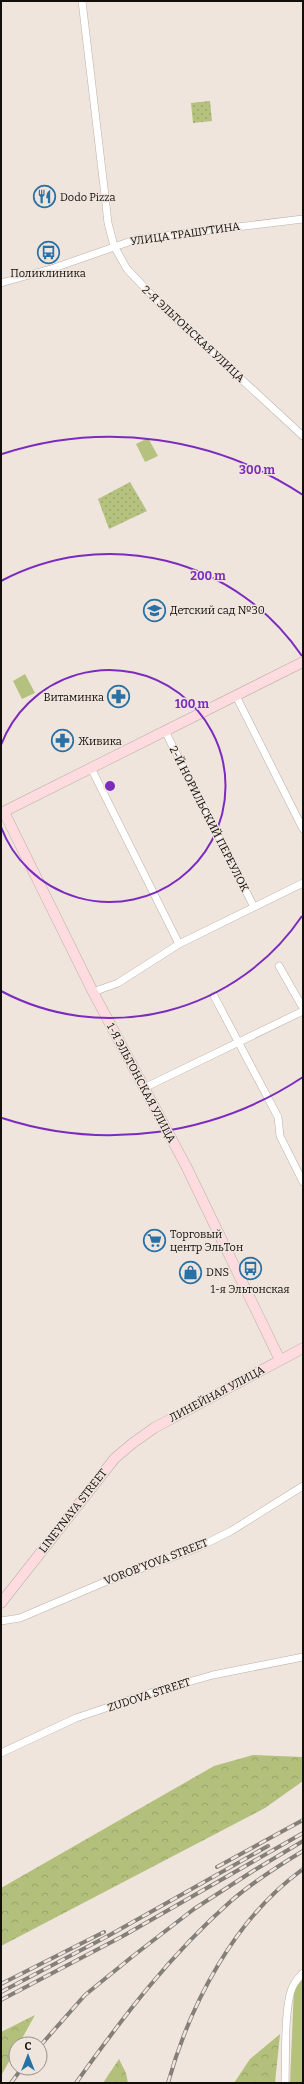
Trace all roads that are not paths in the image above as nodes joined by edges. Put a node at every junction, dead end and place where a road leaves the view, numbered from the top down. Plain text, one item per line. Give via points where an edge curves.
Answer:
1 (82, 1) edge
2 (303, 219) edge
3 (114, 246) junction
4 (1, 283) edge
5 (303, 436) edge
6 (303, 662) edge
7 (236, 696) junction
8 (164, 732) junction
9 (91, 768) junction
10 (2, 811) edge
11 (303, 829) edge
12 (303, 883) edge
13 (254, 907) junction
14 (180, 944) junction
15 (279, 966) dead end
16 (93, 992) junction
17 (214, 996) dead end
18 (303, 1010) edge
19 (240, 1042) junction
20 (144, 1088) junction
21 (303, 1182) edge
22 (303, 1348) edge
23 (280, 1360) junction
24 (303, 1486) edge
25 (1, 1603) edge
26 (1, 1621) edge
27 (303, 1657) edge
28 (1, 1753) edge
29 (303, 1973) edge
30 (285, 2083) edge

1 - 3 street, 2-Я ЭЛЬТОНСКАЯ УЛИЦА via 104,196
2 - 3 street, УЛИЦА ТРАШУТИНА via 136,239
3 - 4 street, УЛИЦА ТРАШУТИНА via 54,268
3 - 5 street, 2-Я ЭЛЬТОНСКАЯ УЛИЦА via 127,269 160,305
6 - 7 street
7 - 8 street
7 - 11 street
8 - 9 street
8 - 13 street, 2-Й НОРИЛЬСКИЙ ПЕРЕУЛОК
9 - 10 street
9 - 14 street
10 - 16 street, 1-Я ЭЛЬТОНСКАЯ УЛИЦА
12 - 13 street
13 - 14 street
14 - 16 street via 118,983
15 - 18 street
16 - 20 street, 1-Я ЭЛЬТОНСКАЯ УЛИЦА
17 - 19 street
18 - 19 street
19 - 20 street
19 - 21 street via 278,1117 280,1136
20 - 23 street, 1-Я ЭЛЬТОНСКАЯ УЛИЦА via 186,1166
22 - 23 street, ЛИНЕЙНАЯ УЛИЦА
23 - 25 street, ЛИНЕЙНАЯ УЛИЦА via 154,1428 132,1443 115,1458
24 - 26 street, VOROB'YOVA STREET via 231,1531 197,1548 107,1581 20,1618
27 - 28 street, ZUDOVA STREET via 213,1675 153,1692 76,1718
29 - 30 street via 291,1990

